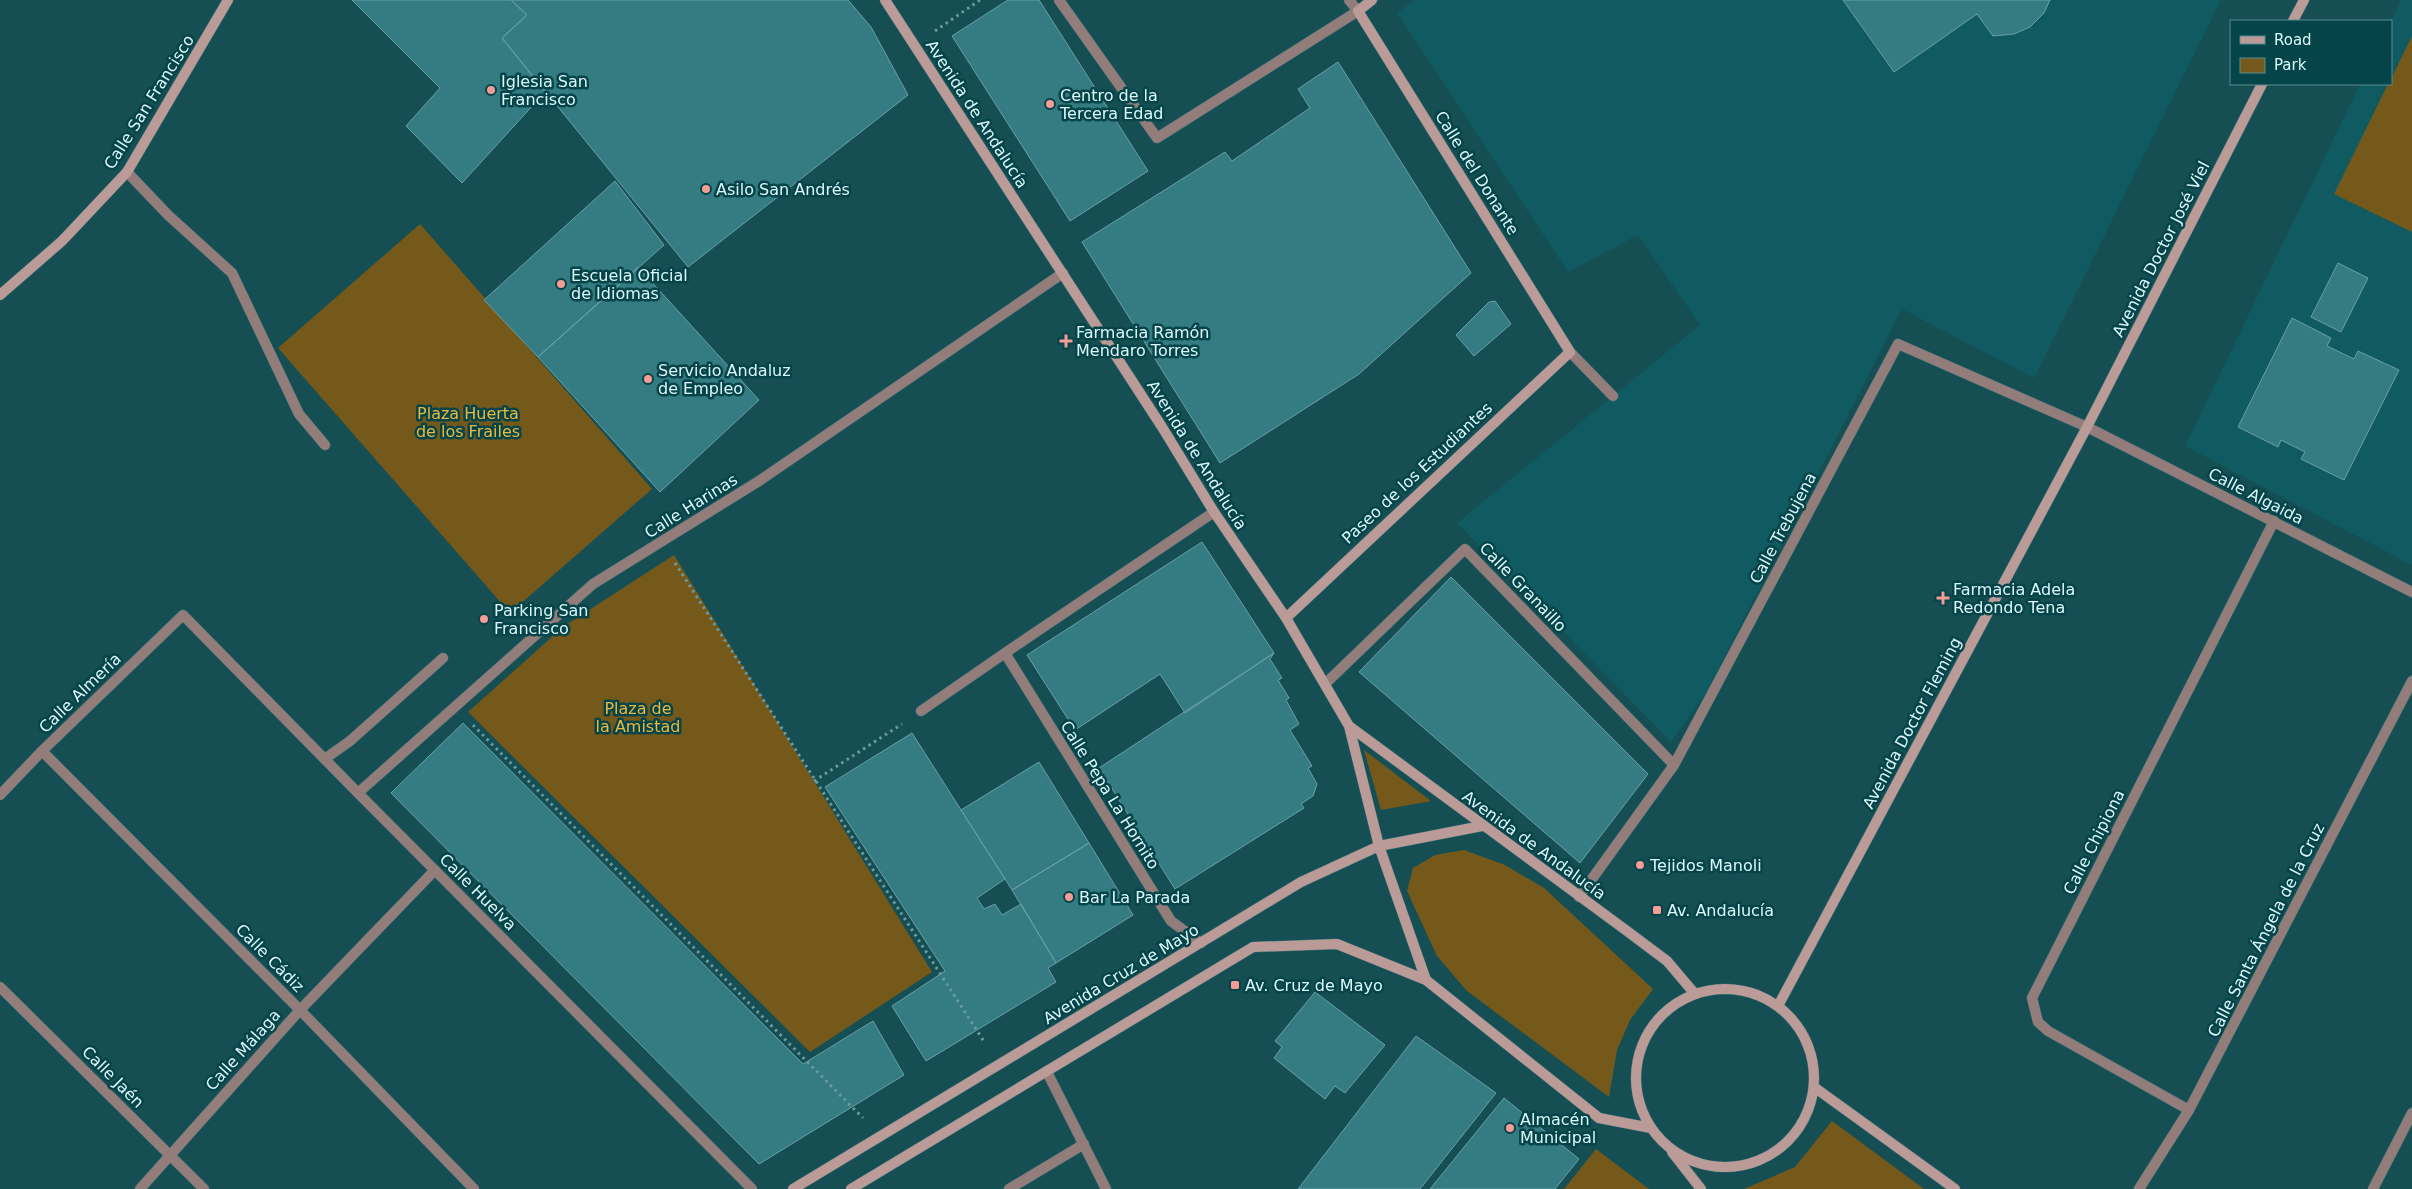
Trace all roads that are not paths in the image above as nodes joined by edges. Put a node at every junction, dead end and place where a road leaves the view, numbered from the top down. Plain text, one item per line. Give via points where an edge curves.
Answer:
1 (228, 0) edge
2 (885, 0) edge
3 (1059, 0) edge
4 (1349, 0) edge
5 (1372, 0) edge
6 (2304, 0) edge
7 (1358, 11) junction
8 (2294, 20) edge
9 (2261, 85) edge
10 (127, 172) junction
11 (1063, 273) junction
12 (0, 295) edge
13 (1570, 352) junction
14 (1613, 396) dead end
15 (2087, 427) junction
16 (325, 445) dead end
17 (1214, 512) junction
18 (2274, 522) junction
19 (2412, 592) edge
20 (183, 615) joint
21 (1286, 618) junction
22 (1005, 654) junction
23 (443, 658) dead end
24 (2412, 681) edge
25 (1324, 684) junction
26 (921, 711) road end
27 (1349, 726) junction
28 (42, 751) junction
29 (326, 758) junction
30 (1674, 765) junction
31 (358, 793) junction
32 (0, 795) edge
33 (1482, 826) junction
34 (1379, 846) junction
35 (435, 870) junction
36 (1579, 897) junction
37 (1201, 943) junction
38 (1426, 980) junction
39 (0, 987) edge
40 (1695, 994) junction
41 (1778, 1006) junction
42 (300, 1010) junction
43 (1047, 1072) junction
44 (1814, 1087) junction
45 (2189, 1110) junction
46 (2412, 1113) edge
47 (1651, 1128) junction
48 (1084, 1144) junction
49 (1670, 1149) junction
50 (169, 1154) junction
51 (864, 1186) edge
52 (140, 1189) edge
53 (204, 1189) edge
54 (474, 1189) edge
55 (752, 1189) edge
56 (793, 1189) edge
57 (851, 1189) edge
58 (1009, 1189) edge
59 (1106, 1189) edge
60 (1701, 1189) edge
61 (1955, 1189) edge
62 (2139, 1189) edge
63 (2373, 1189) edge

1 - 10 street, Calle San Francisco
2 - 11 street, Avenida de Andalucía
3 - 7 street via 1157,138
4 - 7 street
5 - 7 street
6 - 8 street
7 - 13 street, Calle del Donante
9 - 15 street, Avenida Doctor José Viel
10 - 12 street, Calle San Francisco via 62,241
10 - 16 street via 232,273 299,414
11 - 17 street, Avenida de Andalucía
11 - 31 street, Calle Harinas via 759,481 594,584
13 - 14 street
13 - 21 street, Paseo de los Estudiantes
15 - 18 street, Calle Algaida
15 - 30 street, Calle Trebujena via 1898,344
15 - 41 street, Avenida Doctor Fleming
17 - 21 street, Avenida de Andalucía
17 - 22 street
18 - 19 street, Calle Algaida
18 - 45 street, Calle Chipiona via 2032,998 2038,1022 2048,1031
20 - 28 street, Calle Almería
20 - 29 street, Calle Huelva
21 - 25 street, Avenida de Andalucía
22 - 26 street
22 - 37 street, Calle Pepa La Hornito via 1171,921
23 - 29 street via 350,741
24 - 45 street, Calle Santa Ángela de la Cruz
25 - 27 street, Avenida de Andalucía
25 - 30 street, Calle Granaillo via 1465,549
27 - 33 street, Avenida de Andalucía
27 - 34 street, Avenida de Andalucía
28 - 32 street, Calle Almería
28 - 42 street, Calle Cádiz
29 - 31 street, Calle Huelva
30 - 36 street, Calle Trebujena
31 - 35 street, Calle Huelva
33 - 34 street, Avenida Cruz de Mayo
33 - 36 street, Avenida de Andalucía
34 - 37 street, Avenida Cruz de Mayo via 1301,882
34 - 38 street, Avenida de Andalucía
35 - 42 street, Calle Málaga
35 - 55 street, Calle Huelva
36 - 40 street, Avenida de Andalucía via 1666,962
37 - 56 street, Avenida Cruz de Mayo
38 - 43 street via 1337,944 1253,947
38 - 47 street via 1599,1118
39 - 50 street, Calle Jaén
40 - 41 street via 1723,988 1752,993
40 - 47 street via 1674,1004 1657,1020 1644,1040 1637,1062 1636,1085 1640,1108
41 - 44 street via 1800,1028 1812,1056
42 - 50 street, Calle Málaga
42 - 54 street, Calle Cádiz
43 - 48 street
43 - 51 street
44 - 49 street via 1806,1117 1787,1142 1760,1160 1730,1167 1698,1164
44 - 61 street
45 - 62 street, Calle Santa Ángela de la Cruz
46 - 63 street
47 - 49 street
48 - 58 street
48 - 59 street
49 - 60 street
50 - 52 street, Calle Málaga
50 - 53 street, Calle Jaén
51 - 57 street

